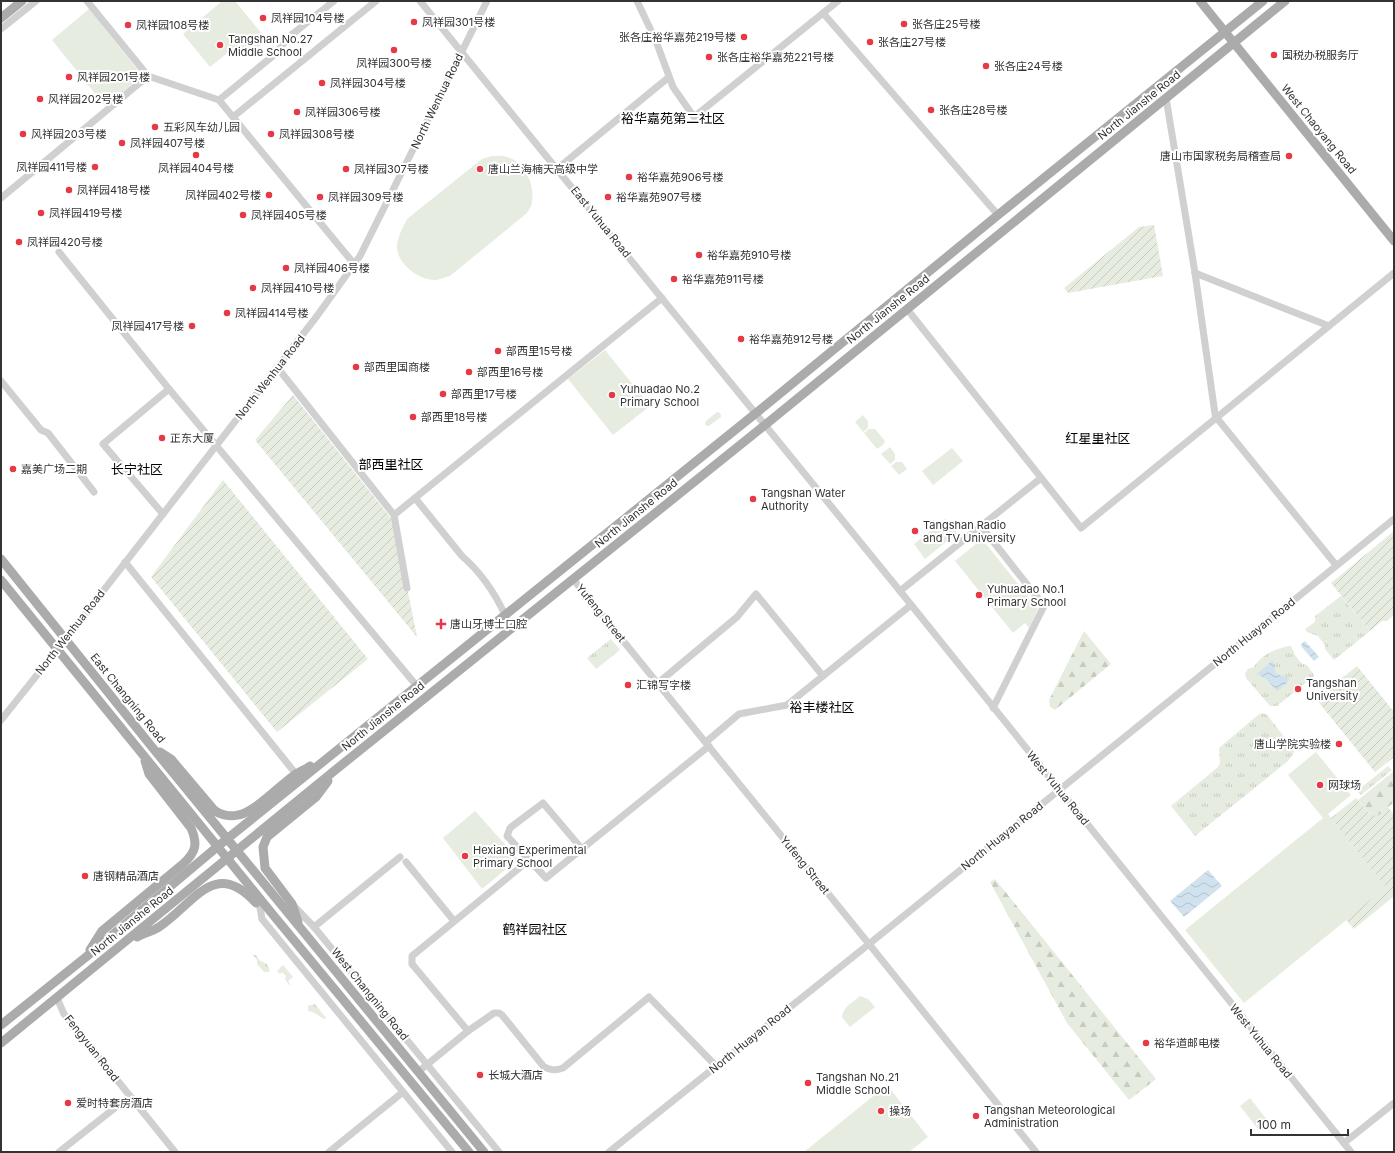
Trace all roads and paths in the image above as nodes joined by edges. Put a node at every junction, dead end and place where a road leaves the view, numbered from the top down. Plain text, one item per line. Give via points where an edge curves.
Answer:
1 (13, 1) edge
2 (22, 1) edge
3 (36, 1) edge
4 (87, 1) edge
5 (334, 1) edge
6 (376, 1) edge
7 (420, 1) edge
8 (487, 1) edge
9 (637, 1) edge
10 (838, 1) edge
11 (1200, 1) edge
12 (1263, 1) edge
13 (1285, 1) edge
14 (1, 10) edge
15 (823, 13) junction
16 (1, 18) edge
17 (1, 29) edge
18 (1225, 32) junction
19 (1234, 43) junction
20 (462, 51) junction
21 (148, 76) junction
22 (669, 77) junction
23 (1166, 98) junction
24 (219, 100) junction
25 (233, 117) junction
26 (557, 169) junction
27 (1, 198) edge
28 (998, 215) junction
29 (1393, 239) edge
30 (59, 252) dead end
31 (355, 265) junction
32 (1195, 273) junction
33 (1394, 273) edge
34 (662, 298) junction
35 (907, 309) junction
36 (1329, 326) junction
37 (277, 367) junction
38 (1, 381) edge
39 (169, 389) junction
40 (756, 413) junction
41 (1216, 417) junction
42 (765, 425) junction
43 (217, 445) junction
44 (1041, 478) junction
45 (94, 492) dead end
46 (415, 498) junction
47 (163, 514) junction
48 (394, 515) junction
49 (1394, 519) edge
50 (981, 526) junction
51 (1, 559) edge
52 (125, 562) junction
53 (1336, 565) junction
54 (573, 578) junction
55 (1, 580) edge
56 (407, 588) dead end
57 (900, 591) junction
58 (910, 605) junction
59 (505, 615) junction
60 (65, 640) junction
61 (57, 649) junction
62 (823, 676) junction
63 (658, 683) junction
64 (416, 686) junction
65 (993, 708) junction
66 (1, 720) edge
67 (707, 744) junction
68 (152, 747) junction
69 (143, 756) junction
70 (329, 756) junction
71 (339, 767) junction
72 (296, 774) junction
73 (1059, 790) junction
74 (227, 838) junction
75 (217, 847) junction
76 (582, 849) junction
77 (238, 851) junction
78 (227, 859) junction
79 (523, 865) dead end
80 (292, 904) junction
81 (260, 908) junction
82 (274, 916) junction
83 (454, 920) junction
84 (314, 927) junction
85 (300, 928) junction
86 (126, 941) junction
87 (869, 944) junction
88 (86, 957) junction
89 (57, 998) junction
90 (1, 1025) edge
91 (468, 1031) junction
92 (1, 1043) edge
93 (427, 1064) junction
94 (716, 1066) junction
95 (418, 1072) junction
96 (403, 1092) junction
97 (130, 1096) junction
98 (1394, 1103) edge
99 (1344, 1143) junction
100 (59, 1152) edge
101 (175, 1152) edge
102 (329, 1152) edge
103 (452, 1152) edge
104 (469, 1152) edge
105 (484, 1152) edge
106 (499, 1152) edge
107 (609, 1152) edge
108 (1036, 1152) edge
109 (1350, 1152) edge

1 - 14 main road
2 - 16 main road
3 - 17 street
4 - 21 street
5 - 24 street via 290,36 274,55
6 - 25 street
7 - 20 street, East Yuhua Road
8 - 20 street, North Wenhua Road
9 - 22 street via 659,46
10 - 15 street
11 - 18 main road, West Chaoyang Road
12 - 18 main road, North Jianshe Road
13 - 19 main road, North Jianshe Road
15 - 22 street via 694,117
15 - 28 street
18 - 19 main road, West Chaoyang Road
18 - 28 main road, North Jianshe Road
19 - 23 main road, North Jianshe Road
19 - 29 main road, West Chaoyang Road
20 - 26 street, East Yuhua Road
20 - 31 street, North Wenhua Road
21 - 24 street
21 - 27 street
22 - 26 street
23 - 32 street
23 - 35 main road, North Jianshe Road
24 - 25 street
25 - 31 street
26 - 34 street, East Yuhua Road
28 - 40 main road, North Jianshe Road
30 - 39 street
31 - 37 street, North Wenhua Road
32 - 36 street
32 - 41 street
33 - 36 street
34 - 40 street, East Yuhua Road
34 - 46 street
35 - 42 main road, North Jianshe Road
35 - 44 street
36 - 41 street
37 - 43 street, North Wenhua Road
37 - 48 street
38 - 45 street via 41,430 48,433
39 - 43 street
39 - 47 street via 103,444
40 - 42 street, East Yuhua Road
40 - 59 main road, North Jianshe Road
41 - 44 street via 1081,528
41 - 53 street
42 - 54 main road, North Jianshe Road
42 - 57 street, West Yuhua Road
43 - 47 street, North Wenhua Road
43 - 64 street
44 - 50 street
46 - 48 street
46 - 59 street via 469,562 498,600
47 - 52 street, North Wenhua Road
48 - 56 street
49 - 53 street, North Huayan Road
50 - 57 street
50 - 65 street via 1044,606
51 - 60 main road, East Changning Road
52 - 60 street, North Wenhua Road
52 - 72 street
53 - 73 street, North Huayan Road
54 - 63 street, Yufeng Street
54 - 71 main road, North Jianshe Road
55 - 61 main road
57 - 58 street, West Yuhua Road
58 - 62 street
58 - 65 street, West Yuhua Road
59 - 64 main road, North Jianshe Road
60 - 61 street, North Wenhua Road
60 - 68 main road, East Changning Road
61 - 66 street, North Wenhua Road
61 - 69 main road
62 - 63 street via 756,594 737,617
62 - 67 street via 787,705 739,714
63 - 67 street, Yufeng Street
64 - 70 main road, North Jianshe Road
65 - 73 street, West Yuhua Road
67 - 76 street
67 - 87 street, Yufeng Street
68 - 72 main road via 171,759 220,814 243,814
68 - 74 main road, East Changning Road
69 - 75 main road
69 - 88 main road via 149,774 191,828 195,837 194,852 102,931
70 - 72 main road
70 - 74 main road, North Jianshe Road
71 - 77 main road, North Jianshe Road
71 - 80 main road via 316,797 267,837 263,847 265,868
73 - 87 street, North Huayan Road
73 - 99 street, West Yuhua Road
74 - 75 main road, North Jianshe Road
74 - 77 main road, East Changning Road
75 - 78 main road
75 - 88 main road, North Jianshe Road
76 - 76 street via 543,803 510,828 507,836 546,878
77 - 78 main road, North Jianshe Road
77 - 85 main road, West Changning Road
78 - 82 main road
78 - 86 main road, North Jianshe Road
79 - 83 street
80 - 84 street, West Changning Road
80 - 85 main road
81 - 82 main road
81 - 86 main road via 236,886 218,883 201,891 159,927
81 - 96 street via 262,919
82 - 104 main road
83 - 84 street via 403,859
83 - 91 street via 412,956 412,964
84 - 93 street, West Changning Road
85 - 95 main road, West Changning Road
86 - 89 main road, North Jianshe Road
87 - 94 street, North Huayan Road
87 - 108 street, Yufeng Street
88 - 90 main road, North Jianshe Road
89 - 92 main road, North Jianshe Road
89 - 97 street, Fengyuan Road via 64,1014
91 - 93 street
91 - 94 street via 489,1014 499,1013 544,1067 557,1070 563,1068 649,997
93 - 95 street
93 - 106 street, West Changning Road
94 - 107 street, North Huayan Road
95 - 105 main road, West Changning Road
96 - 102 street
96 - 103 street
97 - 100 street
97 - 101 street, Fengyuan Road
98 - 99 street
99 - 109 street, West Yuhua Road

